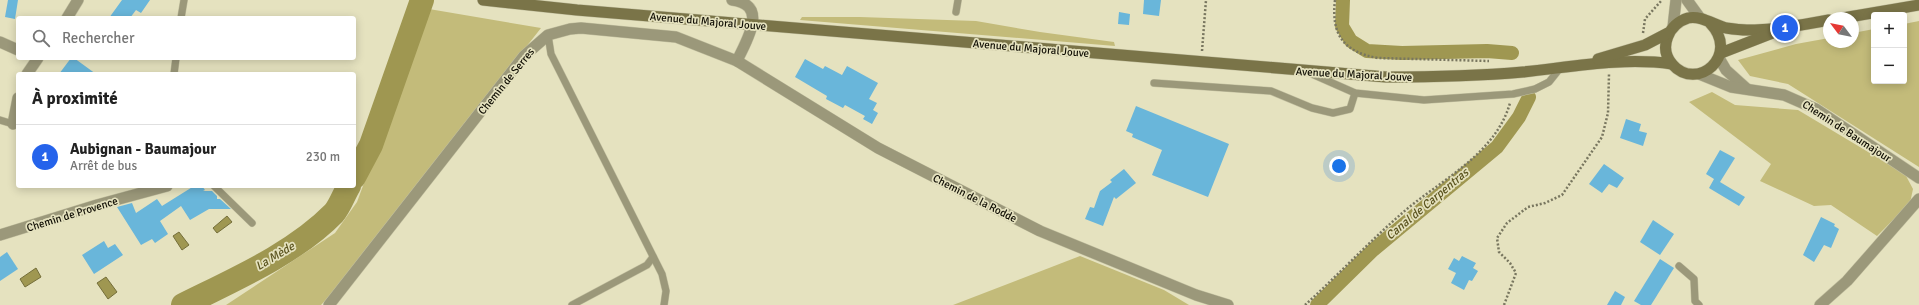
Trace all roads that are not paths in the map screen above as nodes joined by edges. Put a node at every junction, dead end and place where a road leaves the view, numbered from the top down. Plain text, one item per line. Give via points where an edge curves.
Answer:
1 (78, 0) edge
2 (184, 0) edge
3 (483, 0) edge
4 (732, 0) edge
5 (958, 0) edge
6 (1676, 0) edge
7 (1687, 0) edge
8 (1919, 4) edge
9 (956, 12) dead end
10 (1859, 15) edge
11 (68, 16) edge
12 (181, 16) edge
13 (1705, 21) junction
14 (1823, 21) edge
15 (753, 25) junction
16 (1785, 28) junction
17 (1670, 30) junction
18 (548, 35) junction
19 (0, 42) edge
20 (16, 49) edge
21 (1720, 55) junction
22 (34, 60) edge
23 (176, 60) edge
24 (737, 61) junction
25 (1672, 64) junction
26 (1578, 65) junction
27 (1561, 68) junction
28 (28, 72) edge
29 (174, 72) edge
30 (1308, 72) junction
31 (1699, 74) junction
32 (1154, 83) dead end
33 (1747, 90) junction
34 (1355, 93) junction
35 (16, 108) edge
36 (0, 120) edge
37 (13, 124) joint
38 (1919, 178) edge
39 (160, 188) edge
40 (216, 188) edge
41 (1919, 199) edge
42 (252, 223) dead end
43 (0, 235) edge
44 (654, 257) junction
45 (1679, 266) dead end
46 (329, 305) edge
47 (572, 305) edge
48 (664, 305) edge
49 (1228, 305) edge
50 (1698, 305) edge
51 (1820, 305) edge

1 - 11 street
2 - 12 lane
3 - 15 main road, Avenue du Majoral Jouve
4 - 15 street via 744,3 752,10
5 - 9 lane
6 - 17 street
7 - 13 street
8 - 10 main road
13 - 16 main road, Avenue du Majoral Jouve via 1727,28 1747,30
13 - 17 main road, Avenue du Majoral Jouve via 1685,19
13 - 21 main road via 1720,36
14 - 16 main road, Avenue du Majoral Jouve
15 - 24 street
15 - 30 main road, Avenue du Majoral Jouve
16 - 21 main road, Avenue du Majoral Jouve
17 - 25 main road via 1666,43 1667,54
17 - 26 main road, Avenue du Majoral Jouve via 1644,45
18 - 24 street, Chemin de Serres via 581,28 676,37
18 - 44 lane via 551,54
18 - 46 street, Chemin de Serres via 524,56
19 - 20 street
21 - 31 main road, Avenue du Majoral Jouve via 1708,70
21 - 33 street via 1726,70
22 - 28 street
23 - 29 lane
24 - 49 street, Chemin de la Rodde via 878,148 1040,231 1189,292
25 - 26 main road, Avenue du Majoral Jouve via 1645,61
25 - 31 main road, Avenue du Majoral Jouve via 1689,74
26 - 27 main road, Avenue du Majoral Jouve
27 - 30 main road, Avenue du Majoral Jouve via 1429,77
27 - 34 lane via 1549,82 1535,89 1513,94 1424,100
30 - 34 lane
31 - 33 street, Chemin de Baumajour via 1731,87
32 - 34 lane via 1271,91 1312,108 1333,113 1350,109
33 - 38 street, Chemin de Baumajour via 1784,94 1799,100
35 - 37 street
36 - 37 lane
39 - 43 street, Chemin de Provence
40 - 42 lane
41 - 51 street via 1847,281
44 - 47 lane via 647,265
44 - 48 lane via 662,274 666,292
45 - 50 lane via 1694,279 1695,301

